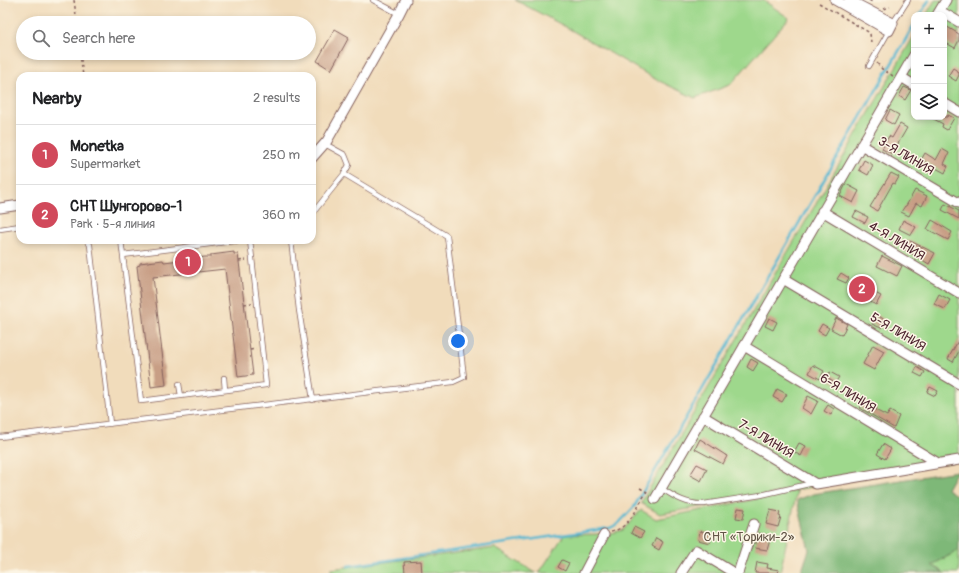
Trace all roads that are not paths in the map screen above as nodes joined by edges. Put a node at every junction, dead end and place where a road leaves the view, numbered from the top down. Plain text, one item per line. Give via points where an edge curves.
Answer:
1 (373, 0) edge
2 (406, 0) edge
3 (835, 0) edge
4 (849, 0) edge
5 (908, 0) edge
6 (946, 0) edge
7 (939, 12) edge
8 (400, 14) junction
9 (947, 17) edge
10 (959, 22) edge
11 (891, 27) junction
12 (911, 60) edge
13 (869, 66) dead end
14 (901, 77) junction
15 (912, 84) edge
16 (947, 105) edge
17 (959, 112) edge
18 (325, 144) junction
19 (861, 145) junction
20 (316, 154) edge
21 (344, 174) junction
22 (959, 203) edge
23 (16, 206) edge
24 (0, 208) edge
25 (316, 209) edge
26 (822, 211) junction
27 (16, 227) edge
28 (0, 229) edge
29 (89, 244) edge
30 (122, 244) edge
31 (210, 244) edge
32 (250, 244) edge
33 (291, 244) edge
34 (123, 255) junction
35 (783, 279) junction
36 (959, 293) edge
37 (744, 346) junction
38 (224, 378) dead end
39 (179, 384) dead end
40 (959, 384) edge
41 (225, 390) junction
42 (181, 396) junction
43 (313, 400) junction
44 (703, 416) junction
45 (110, 424) junction
46 (0, 437) edge
47 (959, 460) edge
48 (934, 464) junction
49 (815, 483) junction
50 (661, 488) junction
51 (655, 499) dead end
52 (754, 524) dead end
53 (606, 533) road end
54 (584, 573) edge
55 (681, 573) edge
56 (734, 573) edge
57 (738, 573) edge

1 - 8 lane
2 - 8 street
3 - 11 street
4 - 11 street
5 - 11 lane
6 - 7 street
8 - 18 street
9 - 10 street
11 - 13 lane
12 - 14 street
14 - 15 street
14 - 19 street
16 - 17 street
18 - 20 street
18 - 21 lane via 345,155 349,165
19 - 22 street, 3-Я ЛИНИЯ
19 - 26 street
21 - 25 lane
21 - 43 lane via 447,236 464,377 452,382
23 - 24 street
26 - 35 street
26 - 36 street, 4-Я ЛИНИЯ
27 - 28 lane
29 - 45 lane
30 - 34 lane
31 - 34 lane
32 - 41 lane via 266,385
33 - 43 lane
34 - 42 lane via 141,401
35 - 37 street
35 - 40 street, 5-Я ЛИНИЯ
37 - 44 street
37 - 48 street, 6-Я ЛИНИЯ
38 - 41 lane
39 - 42 lane
41 - 42 lane
43 - 45 lane
44 - 49 street, 7-Я ЛИНИЯ
44 - 50 street
45 - 46 lane
47 - 48 street
48 - 49 street
49 - 50 lane via 696,505
50 - 51 street
52 - 57 street
53 - 54 street
55 - 56 street via 696,550

